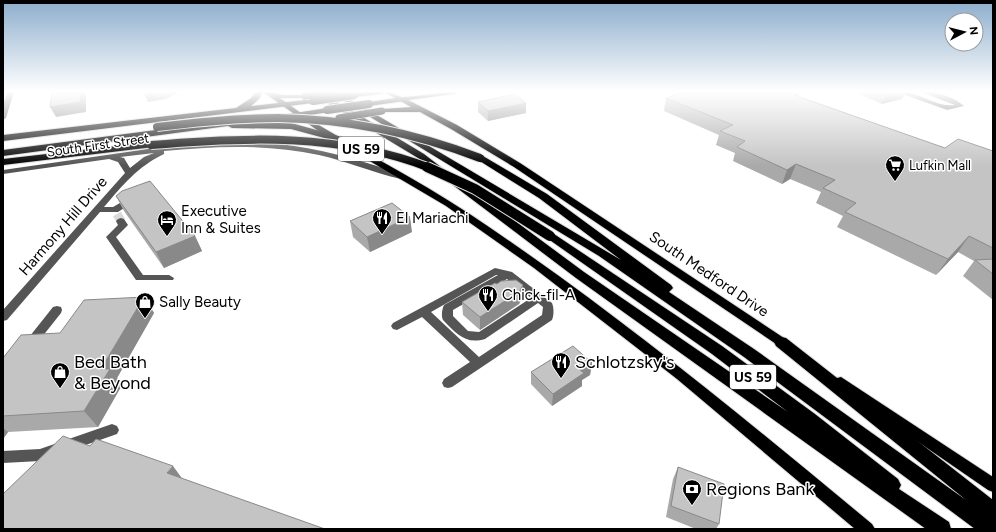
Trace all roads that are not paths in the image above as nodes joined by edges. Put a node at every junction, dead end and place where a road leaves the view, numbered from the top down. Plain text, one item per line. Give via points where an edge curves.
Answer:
1 (185, 117) edge
2 (278, 117) edge
3 (303, 117) edge
4 (346, 117) edge
5 (349, 117) edge
6 (374, 117) edge
7 (441, 117) edge
8 (221, 125) junction
9 (318, 126) junction
10 (3, 138) edge
11 (339, 140) junction
12 (3, 146) edge
13 (169, 149) junction
14 (3, 153) edge
15 (108, 157) junction
16 (3, 162) edge
17 (3, 172) edge
18 (129, 173) junction
19 (409, 179) junction
20 (138, 196) edge
21 (99, 209) junction
22 (118, 215) junction
23 (508, 274) junction
24 (169, 278) dead end
25 (538, 298) junction
26 (57, 310) dead end
27 (423, 311) junction
28 (3, 317) edge
29 (397, 326) dead end
30 (781, 342) junction
31 (749, 353) junction
32 (21, 356) edge
33 (478, 363) junction
34 (448, 383) dead end
35 (112, 430) dead end
36 (3, 457) edge
37 (993, 485) edge
38 (993, 511) edge
39 (867, 529) edge
40 (942, 529) edge
41 (947, 529) edge
42 (990, 529) edge

1 - 10 highway, South First Street
2 - 8 highway, South First Street
3 - 9 main road
4 - 9 main road, bridge via 331,119
5 - 40 highway via 421,156 580,275
6 - 31 highway via 603,253
7 - 30 main road, South Medford Drive
8 - 11 highway via 291,126
8 - 14 highway, South First Street
9 - 11 main road
11 - 19 main road
12 - 31 highway, US 59, bridge via 157,127 273,118 317,120 401,132 455,148 506,172 549,200 648,273
13 - 15 street, South First Street
13 - 18 street, Harmony Hill Drive via 147,159
13 - 19 street, South First Street via 223,145 292,148 326,154
15 - 17 street, South First Street
15 - 18 street, Harmony Hill Drive via 121,160
16 - 41 highway, US 59, bridge via 151,145 223,139 279,139 324,143 373,152 448,175 481,191 717,350 809,419
18 - 21 street, Harmony Hill Drive
19 - 39 main road via 487,229 600,312 757,436
20 - 22 street
21 - 22 street
21 - 28 street, Harmony Hill Drive
22 - 24 street via 122,225 112,237 140,278
23 - 25 street
23 - 25 street via 448,308 447,317 465,335 481,336
23 - 27 street via 495,271
25 - 33 street via 548,306 548,317
26 - 32 street
27 - 29 street
27 - 33 street
30 - 37 main road, South Medford Drive
30 - 38 highway
31 - 42 highway, US 59
33 - 34 street
35 - 36 street via 40,454

